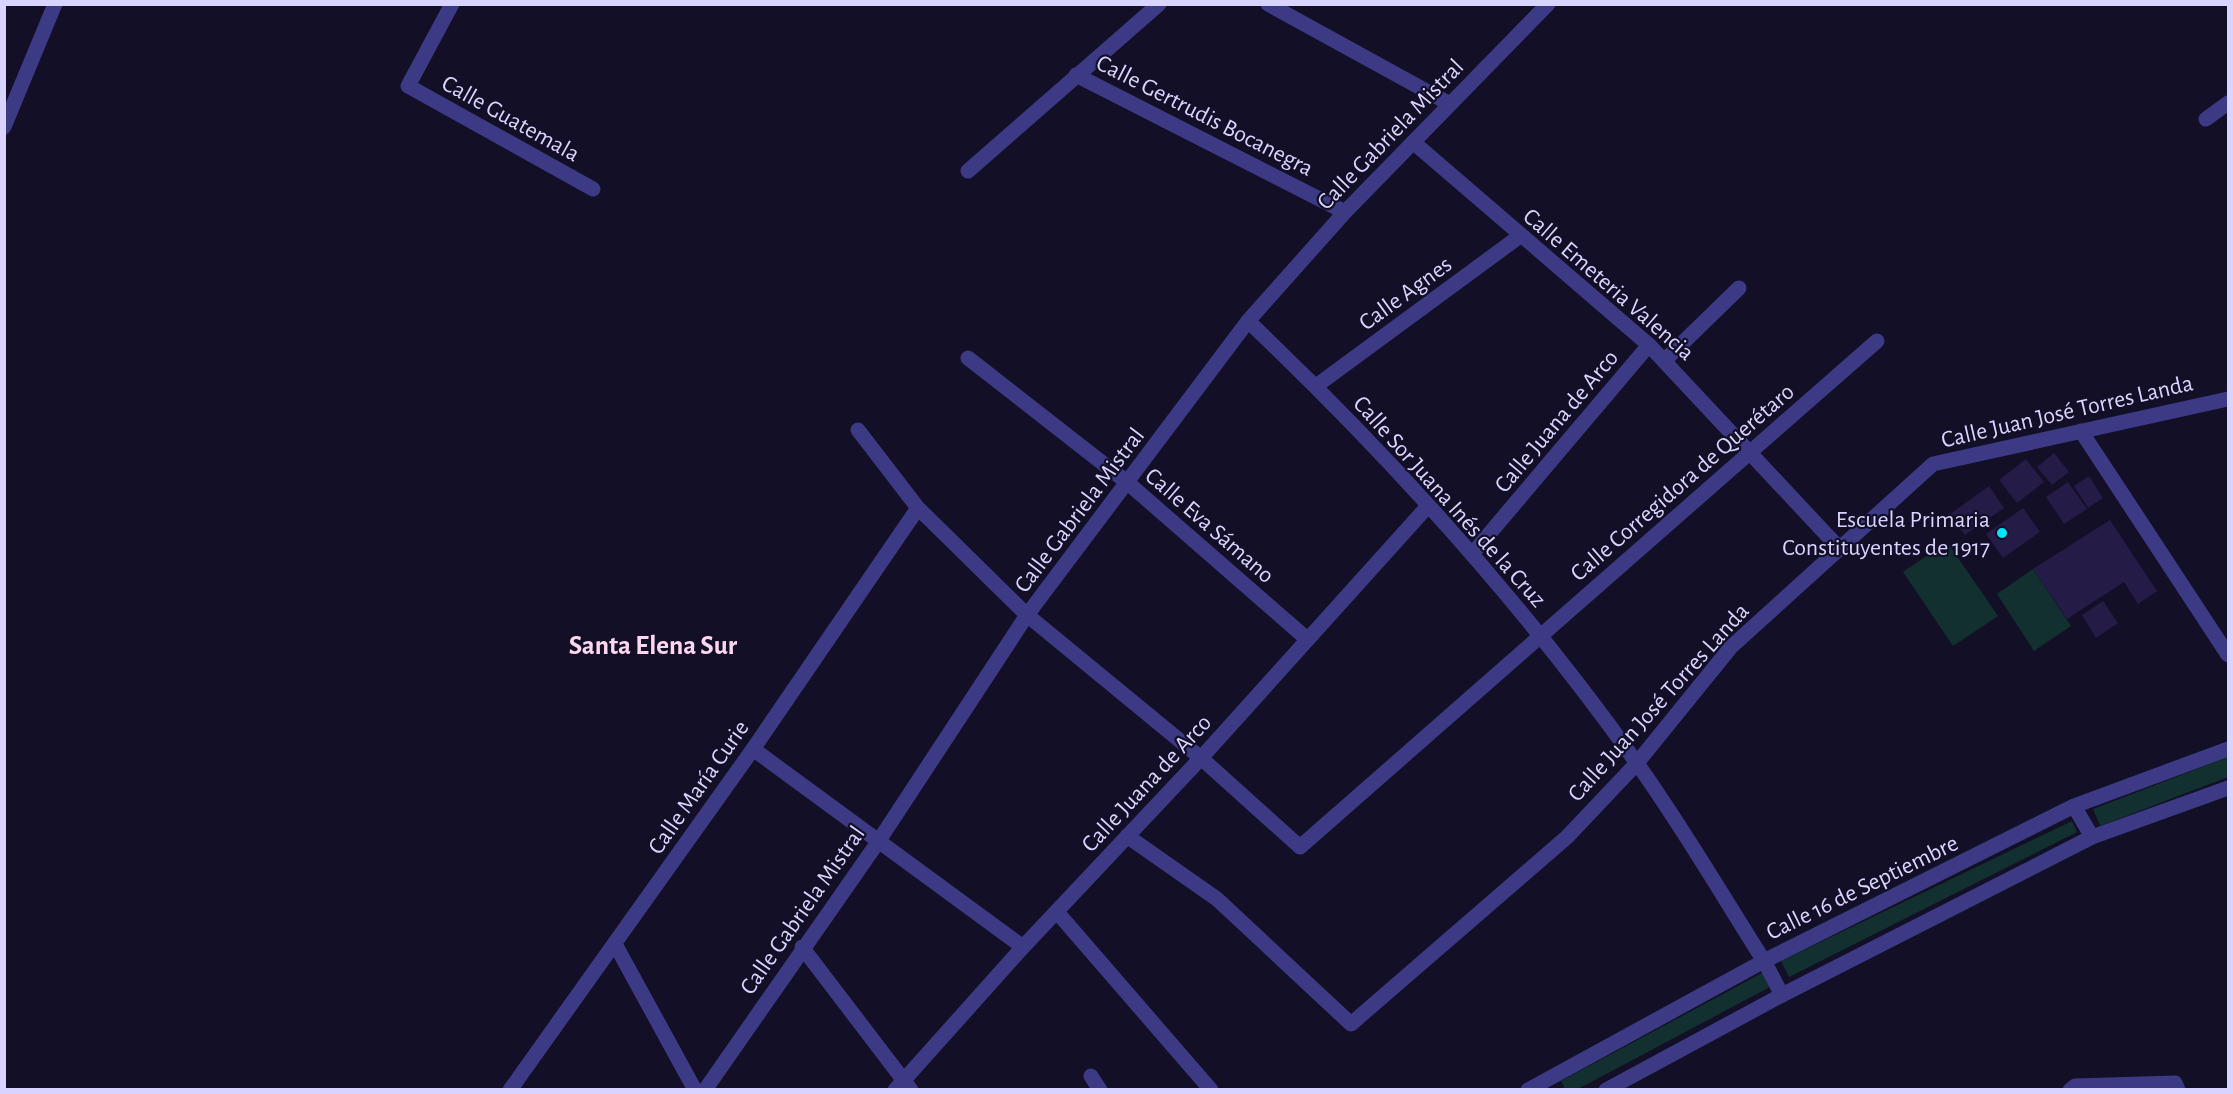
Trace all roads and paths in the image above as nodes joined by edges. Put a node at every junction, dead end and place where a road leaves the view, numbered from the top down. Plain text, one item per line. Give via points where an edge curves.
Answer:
1 (55, 4) edge
2 (452, 4) edge
3 (1159, 4) edge
4 (1268, 4) edge
5 (1548, 4) edge
6 (1076, 75) junction
7 (2229, 103) edge
8 (1450, 104) junction
9 (2206, 119) dead end
10 (4, 128) edge
11 (1413, 142) junction
12 (968, 171) dead end
13 (593, 189) dead end
14 (1345, 212) junction
15 (1520, 236) junction
16 (1739, 288) dead end
17 (1248, 321) junction
18 (1877, 341) dead end
19 (1649, 345) junction
20 (968, 358) dead end
21 (1665, 360) junction
22 (1316, 386) junction
23 (2229, 399) edge
24 (858, 430) dead end
25 (2081, 431) junction
26 (1750, 452) junction
27 (1128, 483) junction
28 (1428, 506) junction
29 (918, 508) junction
30 (1839, 548) junction
31 (1473, 553) junction
32 (1027, 615) junction
33 (1540, 636) junction
34 (1307, 639) junction
35 (2229, 655) edge
36 (753, 749) junction
37 (2229, 750) edge
38 (1201, 758) junction
39 (1637, 763) junction
40 (2229, 788) edge
41 (2074, 806) junction
42 (1127, 836) junction
43 (2092, 837) junction
44 (878, 842) junction
45 (1058, 912) junction
46 (615, 944) junction
47 (1023, 947) junction
48 (802, 948) junction
49 (1764, 961) junction
50 (1782, 995) junction
51 (1091, 1076) dead end
52 (904, 1086) edge
53 (1536, 1087) edge
54 (510, 1089) edge
55 (695, 1089) edge
56 (705, 1089) edge
57 (1100, 1089) edge
58 (1211, 1089) edge
59 (1606, 1089) edge
60 (2070, 1089) edge
61 (2178, 1089) edge

1 - 10 street
2 - 13 street, Calle Guatemala via 408,86
3 - 6 street
4 - 8 street
5 - 8 street, Calle Gabriela Mistral
6 - 12 street
6 - 14 street, Calle Gertrudis Bocanegra
7 - 9 street
8 - 11 street, Calle Gabriela Mistral
11 - 14 street, Calle Gabriela Mistral
11 - 15 street, Calle Emeteria Valencia
14 - 17 street, Calle Gabriela Mistral
15 - 19 street, Calle Emeteria Valencia
15 - 22 street, Calle Agnes
16 - 21 street
17 - 22 street, Calle Sor Juana Inés de la Cruz
17 - 27 street, Calle Gabriela Mistral
18 - 26 street, Calle Corregidora de Querétaro
19 - 21 street, Calle Emeteria Valencia
19 - 31 street, Calle Juana de Arco
20 - 27 street, Calle Eva Sámano
21 - 26 street, Calle Emeteria Valencia
22 - 28 street, Calle Sor Juana Inés de la Cruz
23 - 25 street, Calle Juan José Torres Landa
24 - 29 street
25 - 30 street, Calle Juan José Torres Landa via 1934,464
25 - 35 street
26 - 30 street, Calle Emeteria Valencia
26 - 33 street, Calle Corregidora de Querétaro
27 - 32 street, Calle Gabriela Mistral
27 - 34 street, Calle Eva Sámano
28 - 31 street, Calle Sor Juana Inés de la Cruz
28 - 34 street, Calle Juana de Arco
29 - 32 street
29 - 36 street, Calle María Curie
30 - 39 street, Calle Juan José Torres Landa via 1731,647
31 - 33 street, Calle Sor Juana Inés de la Cruz
32 - 38 street
32 - 44 street, Calle Gabriela Mistral
33 - 38 street, Calle Corregidora de Querétaro via 1300,847
33 - 39 street, Calle Sor Juana Inés de la Cruz
34 - 38 street, Calle Juana de Arco
36 - 44 street
36 - 46 street, Calle María Curie
37 - 41 street, Calle 16 de Septiembre
38 - 42 street, Calle Juana de Arco
39 - 42 street, Calle Juan José Torres Landa via 1567,837 1351,1024 1216,899
39 - 49 street, Calle Sor Juana Inés de la Cruz
40 - 43 street
41 - 43 street
41 - 49 street, Calle 16 de Septiembre
42 - 45 street, Calle Juana de Arco
43 - 50 street
44 - 47 street
44 - 48 street, Calle Gabriela Mistral
45 - 47 street, Calle Juana de Arco
45 - 58 street
46 - 54 street, Calle María Curie
46 - 55 street
47 - 52 street, Calle Juana de Arco
48 - 52 street
48 - 56 street, Calle Gabriela Mistral
49 - 50 street, Calle Sor Juana Inés de la Cruz
49 - 53 street, Calle 16 de Septiembre
50 - 59 street
51 - 57 street
60 - 61 street via 2175,1083

